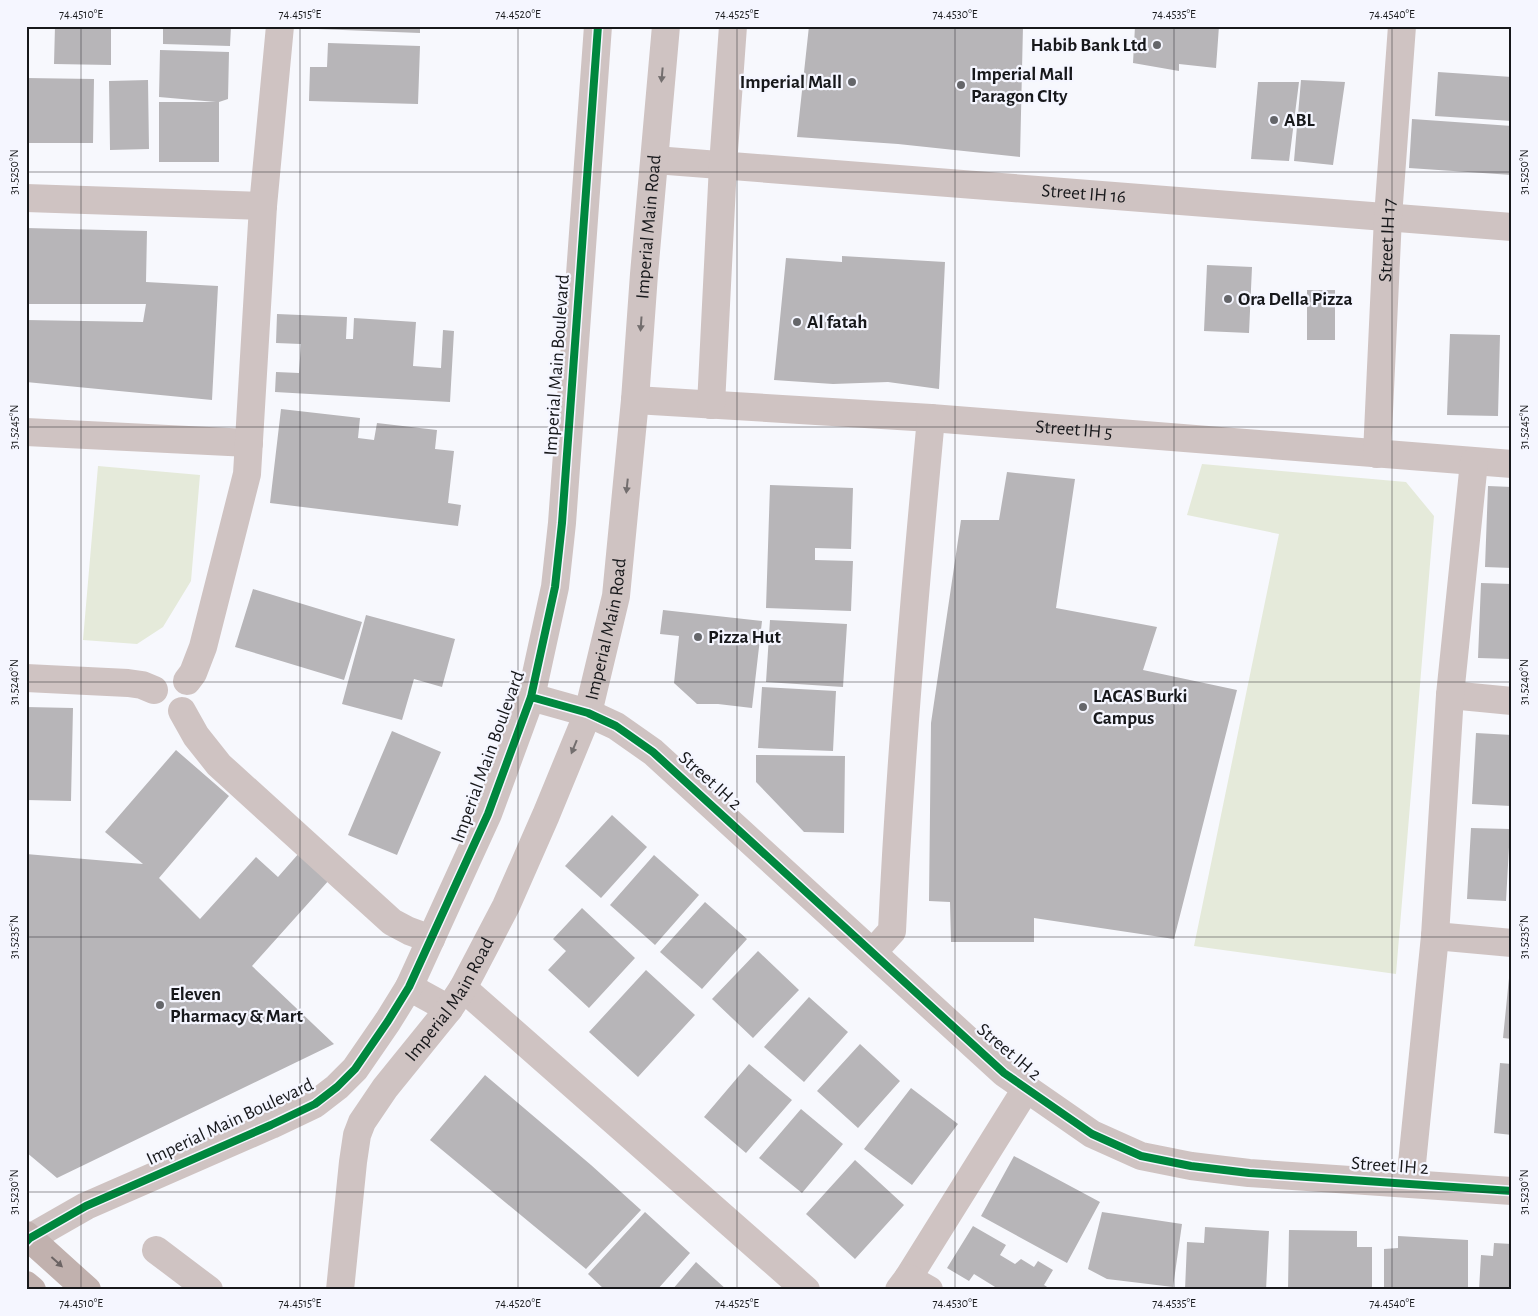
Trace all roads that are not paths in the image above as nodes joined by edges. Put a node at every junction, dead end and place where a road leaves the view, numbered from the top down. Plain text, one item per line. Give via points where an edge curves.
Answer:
1 (280, 26) edge
2 (598, 26) edge
3 (666, 26) edge
4 (733, 26) edge
5 (1402, 26) edge
6 (655, 160) junction
7 (723, 165) junction
8 (26, 198) edge
9 (263, 206) junction
10 (1388, 217) junction
11 (1512, 227) edge
12 (635, 400) junction
13 (710, 405) junction
14 (931, 418) junction
15 (26, 432) edge
16 (250, 443) junction
17 (1377, 454) junction
18 (1474, 462) junction
19 (1512, 464) edge
20 (26, 678) edge
21 (186, 681) junction
22 (154, 690) junction
23 (531, 696) junction
24 (1450, 696) junction
25 (1512, 701) edge
26 (182, 711) junction
27 (588, 713) junction
28 (1435, 936) junction
29 (431, 939) junction
30 (1512, 943) edge
31 (873, 952) junction
32 (409, 987) junction
33 (456, 999) junction
34 (1026, 1089) junction
35 (1410, 1183) junction
36 (1512, 1191) edge
37 (28, 1238) edge
38 (156, 1250) dead end
39 (26, 1285) edge
40 (912, 1286) edge
41 (32, 1290) edge
42 (87, 1290) edge
43 (209, 1290) edge
44 (340, 1290) edge
45 (806, 1290) edge

1 - 9 street
2 - 23 street, Imperial Main Boulevard via 562,522 554,587
3 -> 6 street, Imperial Main Road
4 - 7 street
5 - 10 street, Street IH 17
6 - 7 street, Street IH 16
6 -> 12 street, Imperial Main Road
7 - 10 street, Street IH 16
7 - 13 street
8 - 9 street
9 - 16 street
10 - 11 street, Street IH 16
10 - 17 street, Street IH 17
12 - 13 street, Street IH 5
12 -> 27 street, Imperial Main Road via 616,596
13 - 14 street, Street IH 5
14 - 17 street, Street IH 5
14 - 31 street via 907,687 892,931
15 - 16 street
16 - 21 street via 247,474 203,646
17 - 18 street, Street IH 5
18 - 19 street, Street IH 5
18 - 24 street
20 - 22 street via 128,683
21 - 22 street via 180,676 169,675 159,681
21 - 26 street via 192,693 190,703
22 - 26 street via 155,701 161,710
23 - 27 street, Street IH 2
23 - 29 street, Imperial Main Boulevard via 488,814
24 - 25 street
24 - 28 street
26 - 29 street via 196,736 219,765 392,922
27 - 31 street, Street IH 2 via 616,726 653,752
27 -> 33 street, Imperial Main Road via 506,906
28 - 30 street
28 - 35 street
29 - 32 street, Imperial Main Boulevard
31 - 34 street, Street IH 2 via 1004,1073
32 - 33 street
32 - 37 street, Imperial Main Boulevard via 355,1069 315,1104 86,1206
33 - 44 street, Imperial Main Road via 362,1122 353,1162
33 - 45 street
34 - 35 street, Street IH 2 via 1092,1134 1141,1156 1248,1172
34 - 40 street
35 - 36 street, Street IH 2
37 -> 42 main road
38 - 43 street
39 - 41 main road

